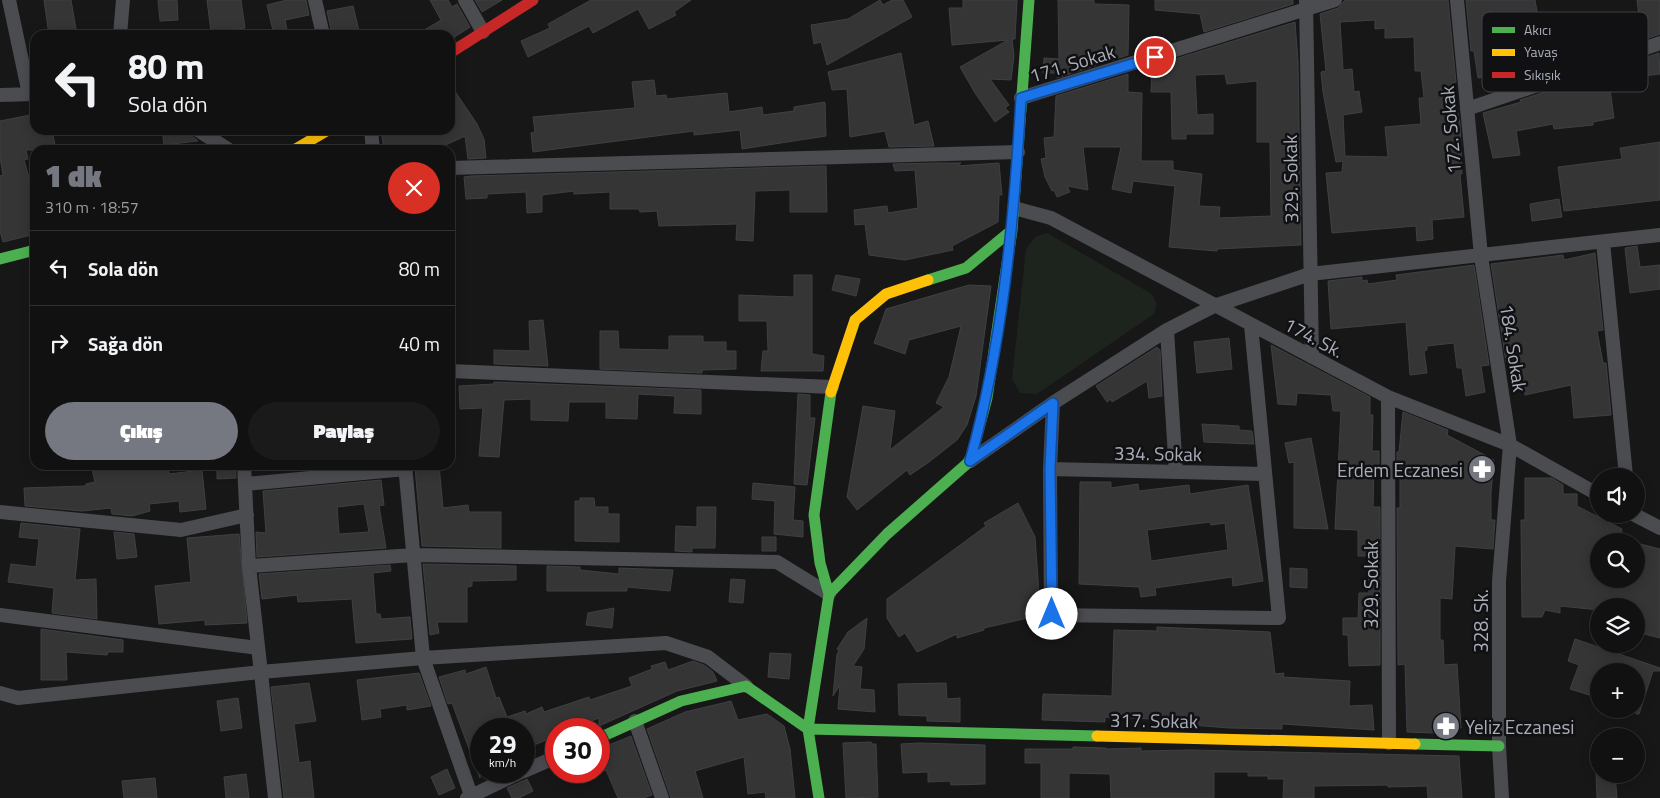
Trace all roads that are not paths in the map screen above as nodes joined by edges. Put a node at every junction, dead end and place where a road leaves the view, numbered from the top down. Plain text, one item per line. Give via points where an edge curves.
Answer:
1 (8, 0) edge
2 (123, 0) edge
3 (316, 0) edge
4 (465, 0) edge
5 (533, 0) edge
6 (1029, 0) edge
7 (1335, 0) edge
8 (1457, 0) edge
9 (1307, 5) edge
10 (120, 30) edge
11 (322, 30) edge
12 (482, 32) junction
13 (1660, 43) edge
14 (1648, 47) edge
15 (455, 50) edge
16 (30, 86) edge
17 (1517, 92) edge
18 (30, 94) edge
19 (0, 95) edge
20 (1021, 98) junction
21 (1467, 109) junction
22 (206, 135) edge
23 (320, 135) edge
24 (221, 145) edge
25 (302, 145) edge
26 (1018, 152) junction
27 (455, 168) edge
28 (1014, 208) junction
29 (1012, 230) junction
30 (1660, 235) edge
31 (1603, 242) junction
32 (30, 251) edge
33 (1481, 256) junction
34 (0, 259) edge
35 (1310, 274) junction
36 (1214, 306) junction
37 (1251, 325) junction
38 (1167, 330) junction
39 (1312, 357) junction
40 (455, 371) edge
41 (832, 387) junction
42 (1388, 397) junction
43 (1053, 403) junction
44 (1510, 445) junction
45 (970, 461) junction
46 (1625, 468) edge
47 (1050, 469) junction
48 (245, 470) edge
49 (377, 470) edge
50 (405, 470) edge
51 (1176, 472) junction
52 (1265, 474) junction
53 (246, 484) junction
54 (1590, 490) edge
55 (0, 512) edge
56 (247, 515) junction
57 (1645, 520) edge
58 (1660, 528) edge
59 (414, 556) junction
60 (250, 566) junction
61 (830, 594) junction
62 (0, 615) edge
63 (258, 648) junction
64 (423, 658) junction
65 (261, 672) junction
66 (746, 686) junction
67 (0, 693) edge
68 (635, 721) junction
69 (808, 728) junction
70 (610, 733) edge
71 (1389, 743) junction
72 (1499, 746) junction
73 (499, 783) edge
74 (470, 797) edge
75 (276, 798) edge
76 (662, 798) edge
77 (819, 798) edge
78 (1502, 798) edge

1 - 16 street
2 - 10 street
3 - 11 street
4 - 12 street
5 - 12 main road
6 - 20 main road
7 - 9 street, 171. Sokak
8 - 21 street, 172. Sokak
9 - 20 street, 171. Sokak
9 - 35 street, 329. Sokak
12 - 15 main road
13 - 14 street
17 - 21 street
18 - 19 street
20 - 26 main road
21 - 33 street, 172. Sokak
22 - 24 street
23 - 25 main road
26 - 27 street
26 - 28 main road
28 - 29 main road
28 - 36 street, 174. Sk. via 1051,218
29 - 41 main road via 966,268 886,294 855,320
29 - 45 main road via 987,398
30 - 31 street
31 - 33 street
31 - 46 street
32 - 34 main road
33 - 35 street
33 - 44 street, 184. Sokak
35 - 36 street
35 - 39 street, 329. Sokak
36 - 37 street, 174. Sk.
36 - 38 street
37 - 39 street, 174. Sk.
37 - 52 street
38 - 43 street
38 - 51 street
39 - 42 street, 174. Sk.
40 - 41 street
41 - 61 main road via 814,515 820,563
42 - 44 street, 174. Sk.
42 - 71 street, 329. Sokak
43 - 45 street
43 - 47 street
44 - 54 street, 174. Sk.
44 - 72 street, 328. Sk. via 1498,581
45 - 61 main road via 887,534
47 - 51 street, 334. Sokak
47 - 52 street via 1052,614 1279,618
48 - 53 street
49 - 53 street
50 - 59 street
51 - 52 street, 334. Sokak
53 - 56 street
55 - 56 street via 181,530
56 - 60 street
57 - 58 street
59 - 60 street
59 - 61 street via 777,562
59 - 64 street
60 - 63 street
61 - 69 main road
62 - 63 street
63 - 65 street
64 - 65 street
64 - 66 street via 666,643 708,657
64 - 74 street
65 - 67 street via 18,698
65 - 75 street
66 - 68 main road via 681,701
66 - 69 main road
68 - 70 main road
68 - 76 street
69 - 71 main road, 317. Sokak
69 - 77 main road
71 - 72 main road, 317. Sokak
72 - 78 street, 328. Sk.
73 - 74 street

